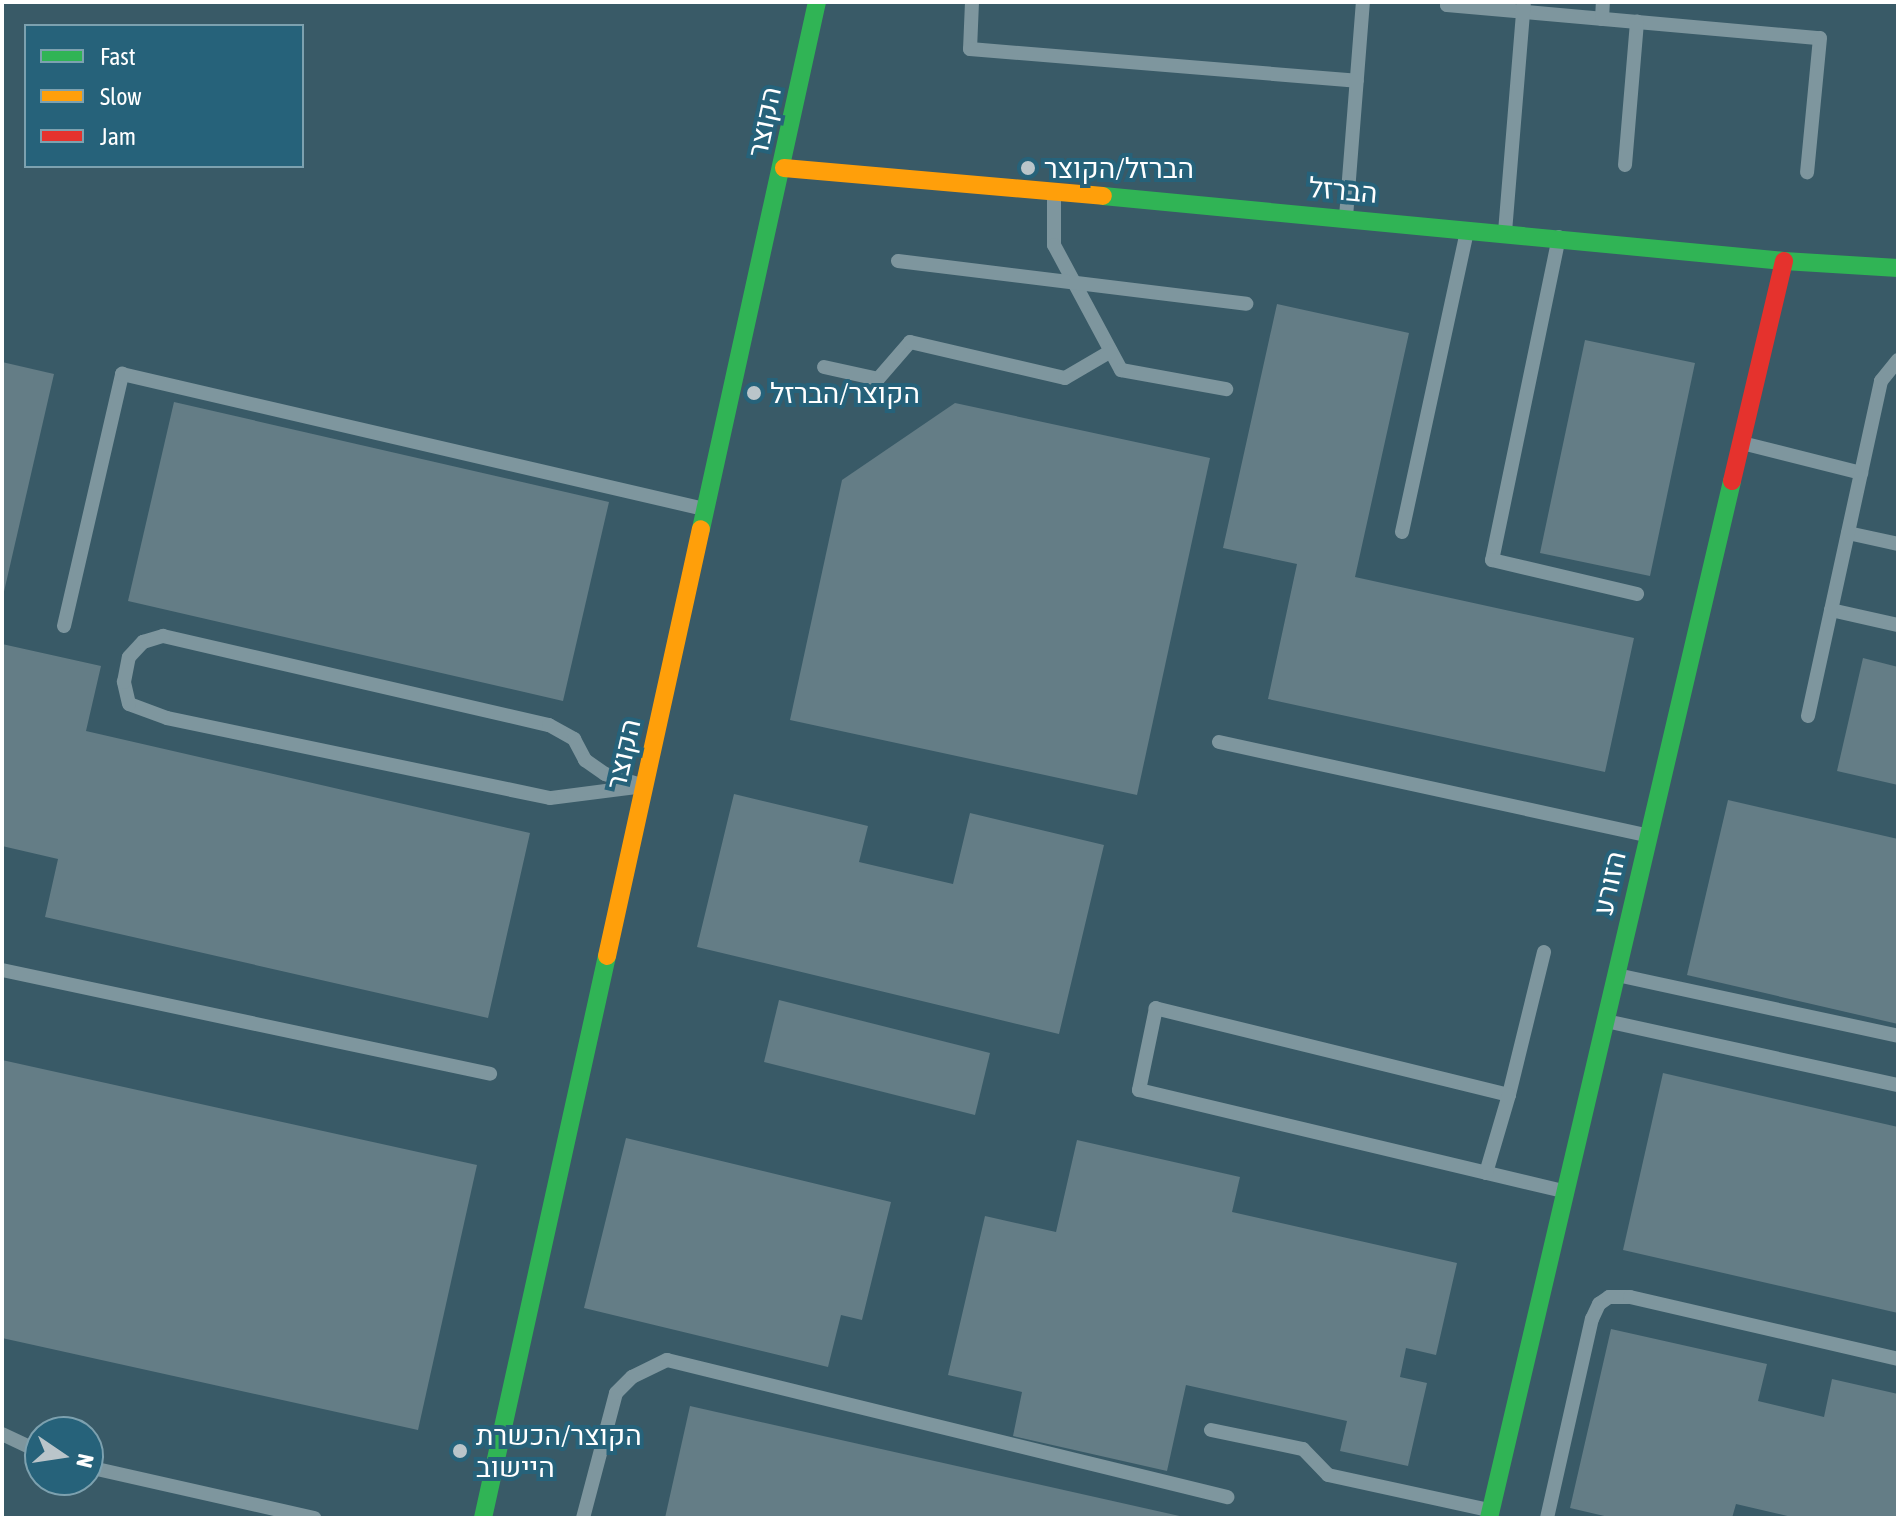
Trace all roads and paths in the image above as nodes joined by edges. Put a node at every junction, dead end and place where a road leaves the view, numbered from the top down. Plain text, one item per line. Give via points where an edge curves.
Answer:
1 (817, 2) edge
2 (972, 2) edge
3 (1363, 2) edge
4 (1447, 2) edge
5 (1603, 2) edge
6 (1524, 7) edge
7 (1602, 19) junction
8 (1637, 22) junction
9 (1357, 81) junction
10 (1625, 165) dead end
11 (784, 168) junction
12 (1807, 172) dead end
13 (1054, 192) junction
14 (1345, 218) junction
15 (1467, 229) junction
16 (1505, 232) junction
17 (1559, 237) junction
18 (898, 261) dead end
19 (1784, 261) junction
20 (1898, 268) edge
21 (1075, 283) junction
22 (1246, 304) dead end
23 (1111, 351) junction
24 (1898, 360) edge
25 (824, 367) dead end
26 (1226, 389) dead end
27 (1742, 443) junction
28 (1861, 473) junction
29 (708, 510) junction
30 (1402, 532) dead end
31 (1848, 533) junction
32 (1898, 544) edge
33 (1637, 594) dead end
34 (1831, 610) junction
35 (1898, 625) edge
36 (64, 626) dead end
37 (1808, 716) dead end
38 (1219, 742) dead end
39 (644, 786) junction
40 (1649, 836) junction
41 (1544, 952) dead end
42 (2, 970) edge
43 (1617, 974) junction
44 (1606, 1021) junction
45 (1898, 1036) edge
46 (490, 1074) dead end
47 (1898, 1085) edge
48 (1509, 1095) junction
49 (1486, 1173) junction
50 (1565, 1192) junction
51 (1898, 1359) edge
52 (1211, 1430) dead end
53 (2, 1434) edge
54 (24, 1444) edge
55 (104, 1471) edge
56 (1227, 1497) dead end
57 (1490, 1514) edge
58 (314, 1518) edge
59 (483, 1518) edge
60 (583, 1518) edge
61 (1547, 1518) edge

1 - 11 street, הקוצר
2 - 9 lane via 970,49
3 - 9 lane
4 - 6 lane
5 - 7 lane
6 - 7 lane
6 - 16 lane
7 - 8 lane
8 - 10 lane
8 - 12 lane via 1820,38
9 - 14 lane
11 - 13 street, הברזל
11 - 29 street, הקוצר
13 - 14 street, הברזל
13 - 21 lane via 1054,245
14 - 15 street, הברזל
15 - 16 street, הברזל
15 - 30 lane
16 - 17 street, הברזל
17 - 19 street, הברזל
17 - 33 lane via 1492,560
18 - 21 lane
19 - 20 street, הברזל
19 - 27 street, הזורע
21 - 22 lane
21 - 23 lane
23 - 25 lane via 1065,378 910,342 878,379
23 - 26 lane via 1121,370
24 - 28 lane via 1881,381
27 - 28 lane
27 - 40 street, הזורע
28 - 31 lane
29 - 36 lane via 122,374
29 - 39 street, הקוצר
31 - 32 lane
31 - 34 lane
34 - 35 lane
34 - 37 lane
38 - 40 lane
39 - 39 lane via 605,774 585,760 574,739 549,725 163,636 143,642 129,657 124,682 129,704 167,718 550,798
39 - 59 street, הקוצר
40 - 43 street, הזורע
41 - 48 lane
42 - 46 lane
43 - 44 street, הזורע
43 - 45 lane
44 - 47 lane
44 - 50 street, הזורע
48 - 49 lane
48 - 49 lane via 1156,1008 1139,1090
49 - 50 lane
50 - 57 street, הזורע
51 - 61 lane via 1630,1297 1609,1297 1592,1319
52 - 57 lane via 1303,1449 1328,1475
53 - 54 lane
55 - 58 lane
56 - 60 lane via 667,1360 632,1377 616,1393

